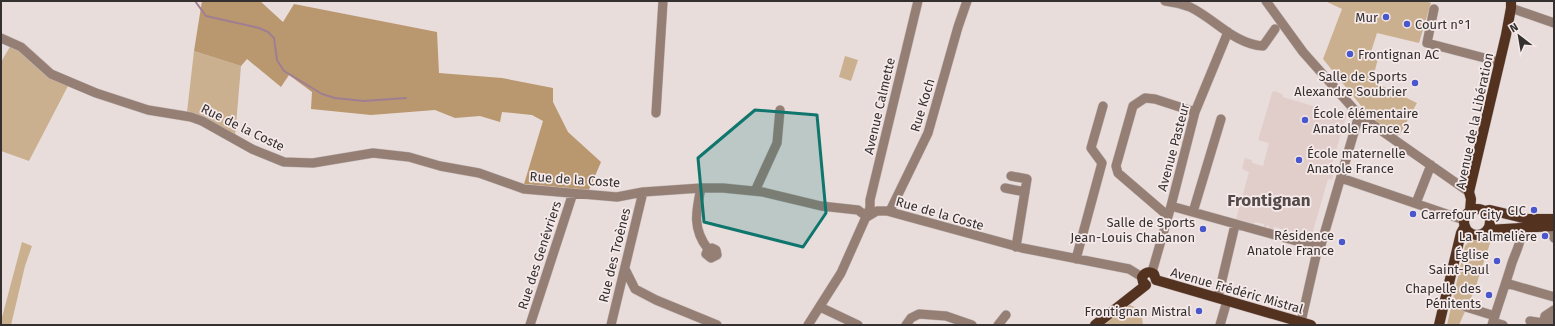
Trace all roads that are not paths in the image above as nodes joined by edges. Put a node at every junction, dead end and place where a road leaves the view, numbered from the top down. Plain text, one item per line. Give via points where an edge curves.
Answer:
1 (663, 1) edge
2 (918, 1) edge
3 (967, 1) edge
4 (1165, 1) edge
5 (1266, 1) edge
6 (1511, 5) edge
7 (1434, 9) dead end
8 (1554, 23) edge
9 (1275, 29) dead end
10 (1228, 32) junction
11 (1, 38) edge
12 (1500, 62) junction
13 (1103, 106) dead end
14 (780, 110) dead end
15 (1195, 112) junction
16 (656, 113) dead end
17 (1359, 115) junction
18 (1221, 119) dead end
19 (1431, 164) junction
20 (1010, 176) dead end
21 (1341, 178) junction
22 (701, 188) junction
23 (1005, 188) dead end
24 (755, 191) junction
25 (643, 192) junction
26 (1025, 192) junction
27 (573, 194) junction
28 (1470, 195) junction
29 (1416, 203) junction
30 (1171, 206) junction
31 (1483, 210) junction
32 (1470, 211) junction
33 (890, 212) junction
34 (1193, 212) junction
35 (1168, 216) junction
36 (1516, 216) junction
37 (866, 217) junction
38 (1554, 219) edge
39 (1465, 223) junction
40 (1235, 225) junction
41 (1554, 225) edge
42 (1520, 228) junction
43 (1487, 230) junction
44 (1474, 234) junction
45 (1554, 238) edge
46 (1016, 247) junction
47 (1318, 247) junction
48 (1458, 247) junction
49 (708, 249) dead end
50 (1076, 259) junction
51 (625, 269) junction
52 (1154, 276) junction
53 (1144, 281) junction
54 (1506, 283) junction
55 (631, 284) junction
56 (621, 285) junction
57 (1554, 297) edge
58 (1222, 299) junction
59 (820, 307) junction
60 (1466, 307) dead end
61 (1554, 310) edge
62 (1006, 315) dead end
63 (1493, 321) edge
64 (1530, 321) dead end
65 (1554, 321) edge
66 (1543, 323) edge
67 (710, 324) edge
68 (1306, 324) edge
69 (530, 325) edge
70 (611, 325) edge
71 (808, 325) edge
72 (858, 325) edge
73 (906, 325) edge
74 (972, 325) edge
75 (998, 325) edge
76 (1095, 325) edge
77 (1220, 325) edge
78 (1439, 325) edge
79 (1503, 325) edge

1 - 16 street
2 - 37 street, Avenue Calmette
3 - 33 street, Rue Koch via 928,133
4 - 10 street via 1188,6
5 - 17 street via 1303,52
6 - 8 street
6 - 12 main road, Avenue de la Libération
7 - 12 street via 1427,43
9 - 10 street via 1263,46 1253,46
10 - 15 street, Avenue Pasteur
11 - 27 street, Rue de la Coste via 21,47 51,74 96,94 148,110 191,116 284,162 313,163 373,153 409,157 479,173 524,189
12 - 28 main road, Avenue de la Libération
13 - 50 street via 1091,148 1102,163
14 - 24 street via 777,143
15 - 30 street, Avenue Pasteur
15 - 35 street via 1145,98 1133,106 1116,166 1118,173
17 - 19 street
17 - 21 street
18 - 34 street
19 - 28 street
19 - 29 street
20 - 26 street via 1027,179
21 - 29 street
21 - 47 street via 1321,245
22 - 24 street, Rue de la Coste
22 - 25 street, Rue de la Coste
22 - 49 street via 696,209 696,224 703,244
23 - 26 street
24 - 37 street, Rue de la Coste via 821,206 858,210
25 - 27 street, Rue de la Coste via 617,197
25 - 51 street, Rue des Troènes
26 - 46 street
27 - 69 street, Rue des Genévriers
28 - 31 main road, Avenue de la Libération
28 - 32 main road, Avenue de la Libération
29 - 39 street
30 - 34 street
30 - 35 street, Avenue Pasteur
31 - 32 main road
31 - 36 main road
31 - 43 main road via 1490,218 1490,227
32 - 39 main road
33 - 37 street, Rue de la Coste via 877,211
33 - 46 street, Rue de la Coste
34 - 40 street
35 - 52 street, Avenue Pasteur
36 - 38 main road via 1528,220
36 - 42 main road
37 - 59 street, Avenue Calmette via 841,273
39 - 44 main road via 1467,230
39 - 48 main road
40 - 47 street
40 - 58 street
41 - 42 main road
41 - 45 street
42 - 43 main road
42 - 54 street via 1521,235
43 - 44 main road via 1481,234
44 - 48 main road
46 - 50 street, Rue de la Coste
47 - 68 street
48 - 78 main road
50 - 53 street, Rue de la Coste via 1129,269
51 - 55 street
51 - 56 street, Rue des Troènes
52 - 53 main road via 1146,272
52 - 58 main road, Avenue Frédéric Mistral
53 - 76 main road
54 - 57 street
54 - 63 street
55 - 56 street
55 - 67 street via 634,289
56 - 70 street, Rue des Troènes
58 - 68 main road, Avenue Frédéric Mistral
58 - 77 street
59 - 71 street, Avenue Calmette
59 - 72 street
60 - 63 street
61 - 66 street via 1545,316
62 - 75 street
63 - 79 street
64 - 66 street
65 - 66 street
73 - 74 street via 911,318 919,314 946,316

